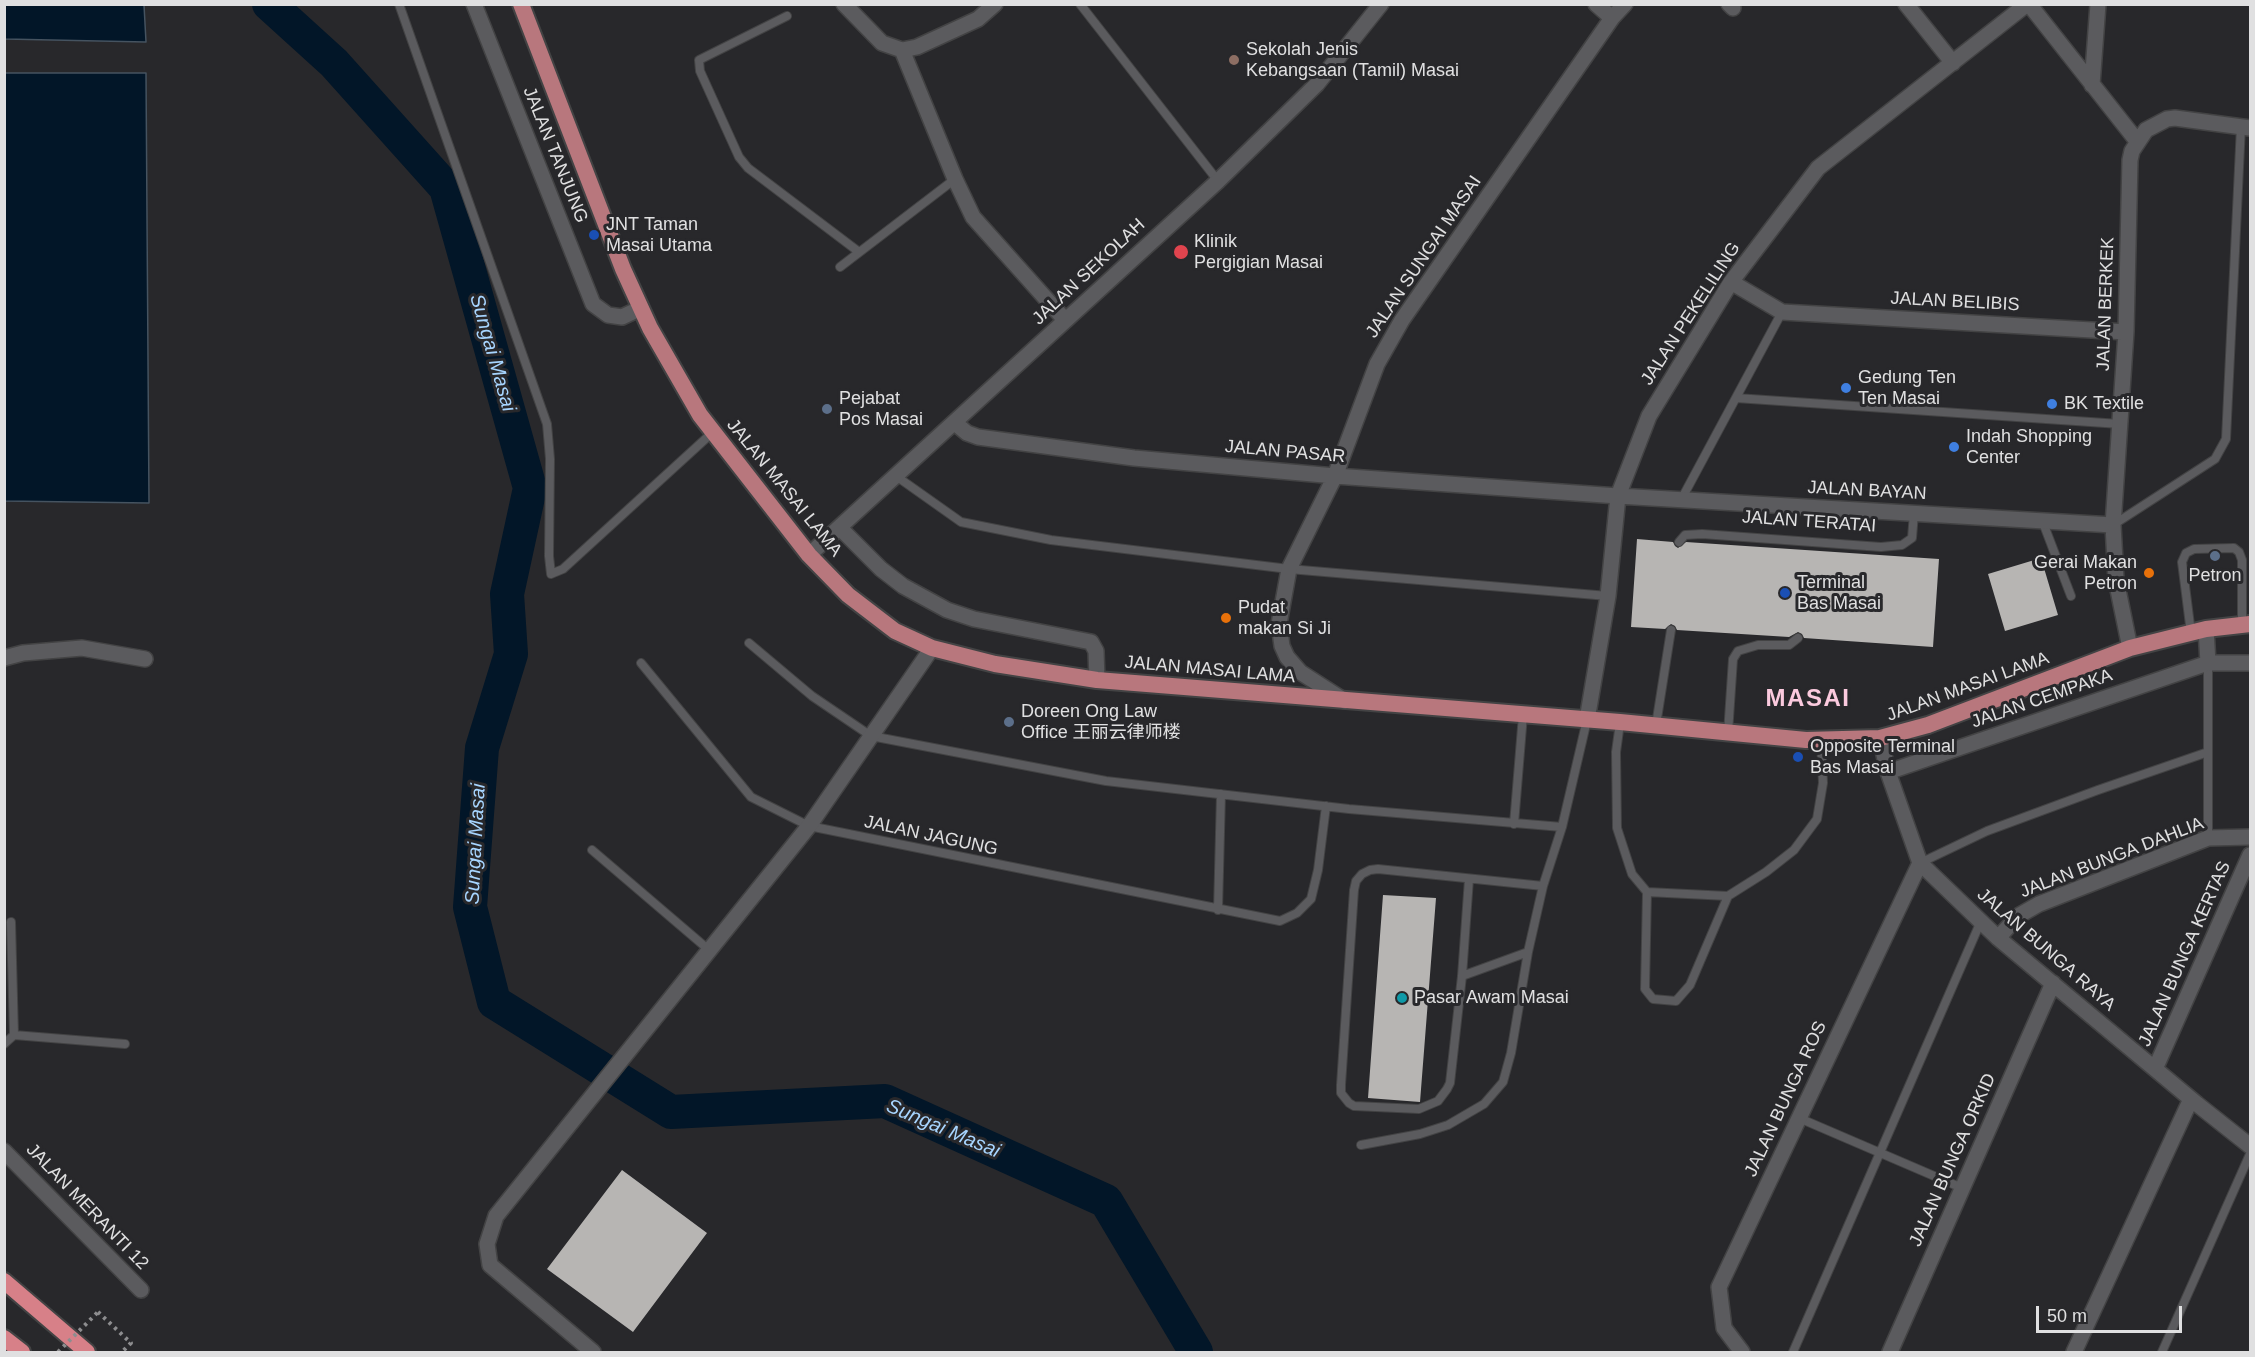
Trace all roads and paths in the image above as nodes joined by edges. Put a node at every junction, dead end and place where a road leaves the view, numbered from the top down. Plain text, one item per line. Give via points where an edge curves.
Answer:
1 (399, 4) edge
2 (474, 4) edge
3 (521, 4) edge
4 (844, 4) edge
5 (995, 4) edge
6 (1080, 4) edge
7 (1381, 4) edge
8 (1596, 4) edge
9 (1625, 4) edge
10 (1906, 4) edge
11 (2028, 4) edge
12 (2098, 4) edge
13 (787, 16) dead end
14 (1612, 18) junction
15 (902, 50) junction
16 (1953, 63) junction
17 (2092, 85) junction
18 (2246, 127) edge
19 (2137, 141) junction
20 (955, 179) junction
21 (1218, 181) junction
22 (859, 252) junction
23 (840, 267) dead end
24 (1731, 282) junction
25 (641, 308) junction
26 (1782, 312) junction
27 (1065, 320) junction
28 (2126, 332) junction
29 (1736, 398) junction
30 (955, 423) junction
31 (2120, 424) junction
32 (713, 432) junction
33 (896, 476) junction
34 (1335, 476) junction
35 (1618, 496) junction
36 (1681, 500) junction
37 (1914, 513) junction
38 (2042, 520) junction
39 (2113, 525) junction
40 (840, 528) junction
41 (1678, 542) dead end
42 (809, 555) junction
43 (1289, 569) junction
44 (1608, 596) junction
45 (2071, 596) dead end
46 (2246, 624) edge
47 (1671, 630) dead end
48 (2199, 631) junction
49 (1798, 638) dead end
50 (748, 643) dead end
51 (932, 648) junction
52 (2130, 648) junction
53 (4, 658) edge
54 (145, 659) dead end
55 (641, 663) dead end
56 (2208, 663) junction
57 (2250, 663) edge
58 (1097, 680) junction
59 (1345, 701) junction
60 (1523, 715) junction
61 (1587, 720) junction
62 (1620, 722) junction
63 (1656, 725) junction
64 (1728, 732) junction
65 (871, 736) junction
66 (1880, 738) junction
67 (1821, 740) junction
68 (2208, 752) junction
69 (1888, 772) junction
70 (1221, 794) junction
71 (1326, 806) junction
72 (1514, 824) junction
73 (808, 826) junction
74 (1562, 827) junction
75 (2250, 837) edge
76 (2208, 838) junction
77 (592, 850) dead end
78 (2250, 855) edge
79 (1920, 862) junction
80 (1469, 879) junction
81 (1542, 886) junction
82 (1647, 892) junction
83 (1728, 896) junction
84 (1218, 910) junction
85 (1981, 921) junction
86 (11, 922) dead end
87 (1998, 938) junction
88 (709, 950) junction
89 (1528, 952) junction
90 (1462, 976) junction
91 (2053, 983) junction
92 (14, 1035) junction
93 (4, 1044) edge
94 (124, 1044) dead end
95 (2155, 1069) junction
96 (2191, 1099) junction
97 (1799, 1118) junction
98 (1361, 1145) dead end
99 (2250, 1146) edge
100 (4, 1151) edge
101 (1880, 1153) junction
102 (2250, 1154) edge
103 (1962, 1188) junction
104 (4, 1281) edge
105 (141, 1290) dead end
106 (4, 1338) edge
107 (22, 1353) edge
108 (58, 1353) edge
109 (87, 1353) edge
110 (122, 1353) edge
111 (592, 1353) edge
112 (1742, 1353) edge
113 (1793, 1353) edge
114 (1890, 1353) edge
115 (2073, 1353) edge
116 (2162, 1353) edge

1 - 32 lane via 547,424 551,574 563,570
2 - 25 street, JALAN TANJUNG via 593,304 608,315 622,317
3 - 25 main road, JALAN MASAI LAMA
4 - 15 street via 882,43
5 - 15 street via 978,19
6 - 21 lane
7 - 21 street, JALAN SEKOLAH via 1317,84
8 - 14 street
9 - 14 street, JALAN SUNGAI MASAI
10 - 16 street
11 - 16 street, JALAN PEKELILING
11 - 17 street
12 - 17 street
13 - 22 lane via 699,60 700,71 739,157 748,168
14 - 34 street, JALAN SUNGAI MASAI via 1402,320 1377,364
15 - 20 street
16 - 24 street, JALAN PEKELILING via 1818,168
17 - 19 street
18 - 19 street via 2167,119 2146,130
18 - 39 lane via 2226,439 2215,459
19 - 28 street, JALAN BERKEK via 2130,160
20 - 22 lane
20 - 27 street via 973,217
21 - 27 street, JALAN SEKOLAH
22 - 23 lane
24 - 26 street, JALAN BELIBIS
24 - 35 street, JALAN PEKELILING via 1649,416
25 - 32 main road, JALAN MASAI LAMA
26 - 28 street, JALAN BELIBIS
26 - 29 lane
27 - 30 street, JALAN SEKOLAH
28 - 31 street, JALAN BERKEK
29 - 31 lane
29 - 36 lane
30 - 33 street, JALAN SEKOLAH
30 - 34 street, JALAN PASAR via 978,437 1134,458
31 - 39 street, JALAN BERKEK
32 - 42 main road, JALAN MASAI LAMA
33 - 40 street, JALAN SEKOLAH
33 - 43 lane via 961,522 1051,540
34 - 35 street, JALAN PASAR
34 - 43 street, JALAN SUNGAI MASAI
35 - 36 street, JALAN BAYAN
35 - 44 street, JALAN PEKELILING
36 - 37 street, JALAN BAYAN
37 - 38 street, JALAN BAYAN
37 - 41 lane, JALAN TERATAI via 1912,538 1902,545 1813,547 1702,534 1685,535
38 - 39 street, JALAN BAYAN
38 - 45 lane
39 - 52 street, JALAN BERKEK via 2116,580
40 - 42 street, JALAN SEKOLAH
40 - 58 street via 903,586 947,610 1091,642 1096,651
42 - 51 main road, JALAN MASAI LAMA via 849,595 895,631
43 - 44 lane
43 - 59 street, JALAN SUNGAI MASAI via 1279,624 1282,646 1300,672
44 - 61 street, JALAN PEKELILING
46 - 48 main road, JALAN MASAI LAMA
46 - 48 lane via 2239,552 2234,548 2194,549 2182,562
47 - 63 lane
48 - 52 main road, JALAN MASAI LAMA
48 - 56 street
49 - 64 lane via 1789,645 1758,645 1738,651 1733,659
50 - 65 lane via 812,696
51 - 58 main road, JALAN MASAI LAMA via 994,664
51 - 65 street
52 - 66 main road, JALAN MASAI LAMA via 1928,725
53 - 54 street via 82,648
55 - 73 lane, JALAN JAGUNG via 750,797
56 - 57 street, JALAN CEMPAKA
56 - 68 lane
56 - 69 street, JALAN CEMPAKA
58 - 59 main road, JALAN MASAI LAMA
59 - 60 main road, JALAN MASAI LAMA
60 - 61 main road, JALAN MASAI LAMA
60 - 72 lane
61 - 62 main road, JALAN MASAI LAMA
61 - 74 lane
62 - 63 main road, JALAN MASAI LAMA
62 - 82 lane via 1616,752 1617,828 1632,874
63 - 64 main road, JALAN MASAI LAMA
64 - 67 main road, JALAN MASAI LAMA
65 - 70 lane via 1106,781
65 - 73 street
66 - 67 main road, JALAN MASAI LAMA
66 - 69 street, JALAN BUNGA RAYA
67 - 83 lane via 1823,783 1817,819 1794,850
68 - 76 lane
68 - 79 lane via 1987,831
69 - 79 street, JALAN BUNGA RAYA
70 - 71 lane
70 - 84 lane
71 - 72 lane
71 - 84 lane, JALAN JAGUNG via 1311,899 1297,913 1280,921
72 - 74 lane
73 - 84 lane, JALAN JAGUNG
73 - 88 street
74 - 81 lane
75 - 76 street, JALAN BUNGA DAHLIA
76 - 87 street, JALAN BUNGA DAHLIA via 2039,904 2018,916
77 - 88 lane
78 - 95 street, JALAN BUNGA KERTAS
79 - 85 street, JALAN BUNGA RAYA
79 - 97 street, JALAN BUNGA ROS
80 - 81 lane
80 - 90 lane
80 - 90 lane via 1378,869 1362,874 1356,881 1341,1086 1349,1103 1419,1109 1444,1095 1450,1083
81 - 89 lane
82 - 83 lane
82 - 83 lane via 1645,989 1653,999 1676,1001 1690,985
85 - 87 street, JALAN BUNGA RAYA
85 - 101 lane
86 - 92 lane
87 - 91 street, JALAN BUNGA RAYA
88 - 111 street via 496,1215 486,1244 490,1265
89 - 90 lane
89 - 98 lane via 1508,1070 1495,1094 1448,1125
91 - 95 street, JALAN BUNGA RAYA
91 - 103 street, JALAN BUNGA ORKID
92 - 93 lane
92 - 94 lane
95 - 96 street, JALAN BUNGA RAYA
96 - 99 street, JALAN BUNGA RAYA
96 - 115 street
97 - 101 lane
97 - 112 street, JALAN BUNGA ROS via 1719,1287 1724,1328
100 - 105 street, JALAN MERANTI 12
101 - 103 lane
101 - 113 lane
102 - 116 lane
103 - 114 street, JALAN BUNGA ORKID
104 - 109 highway
106 - 107 highway
108 - 110 path, bridge via 98,1312 131,1343

